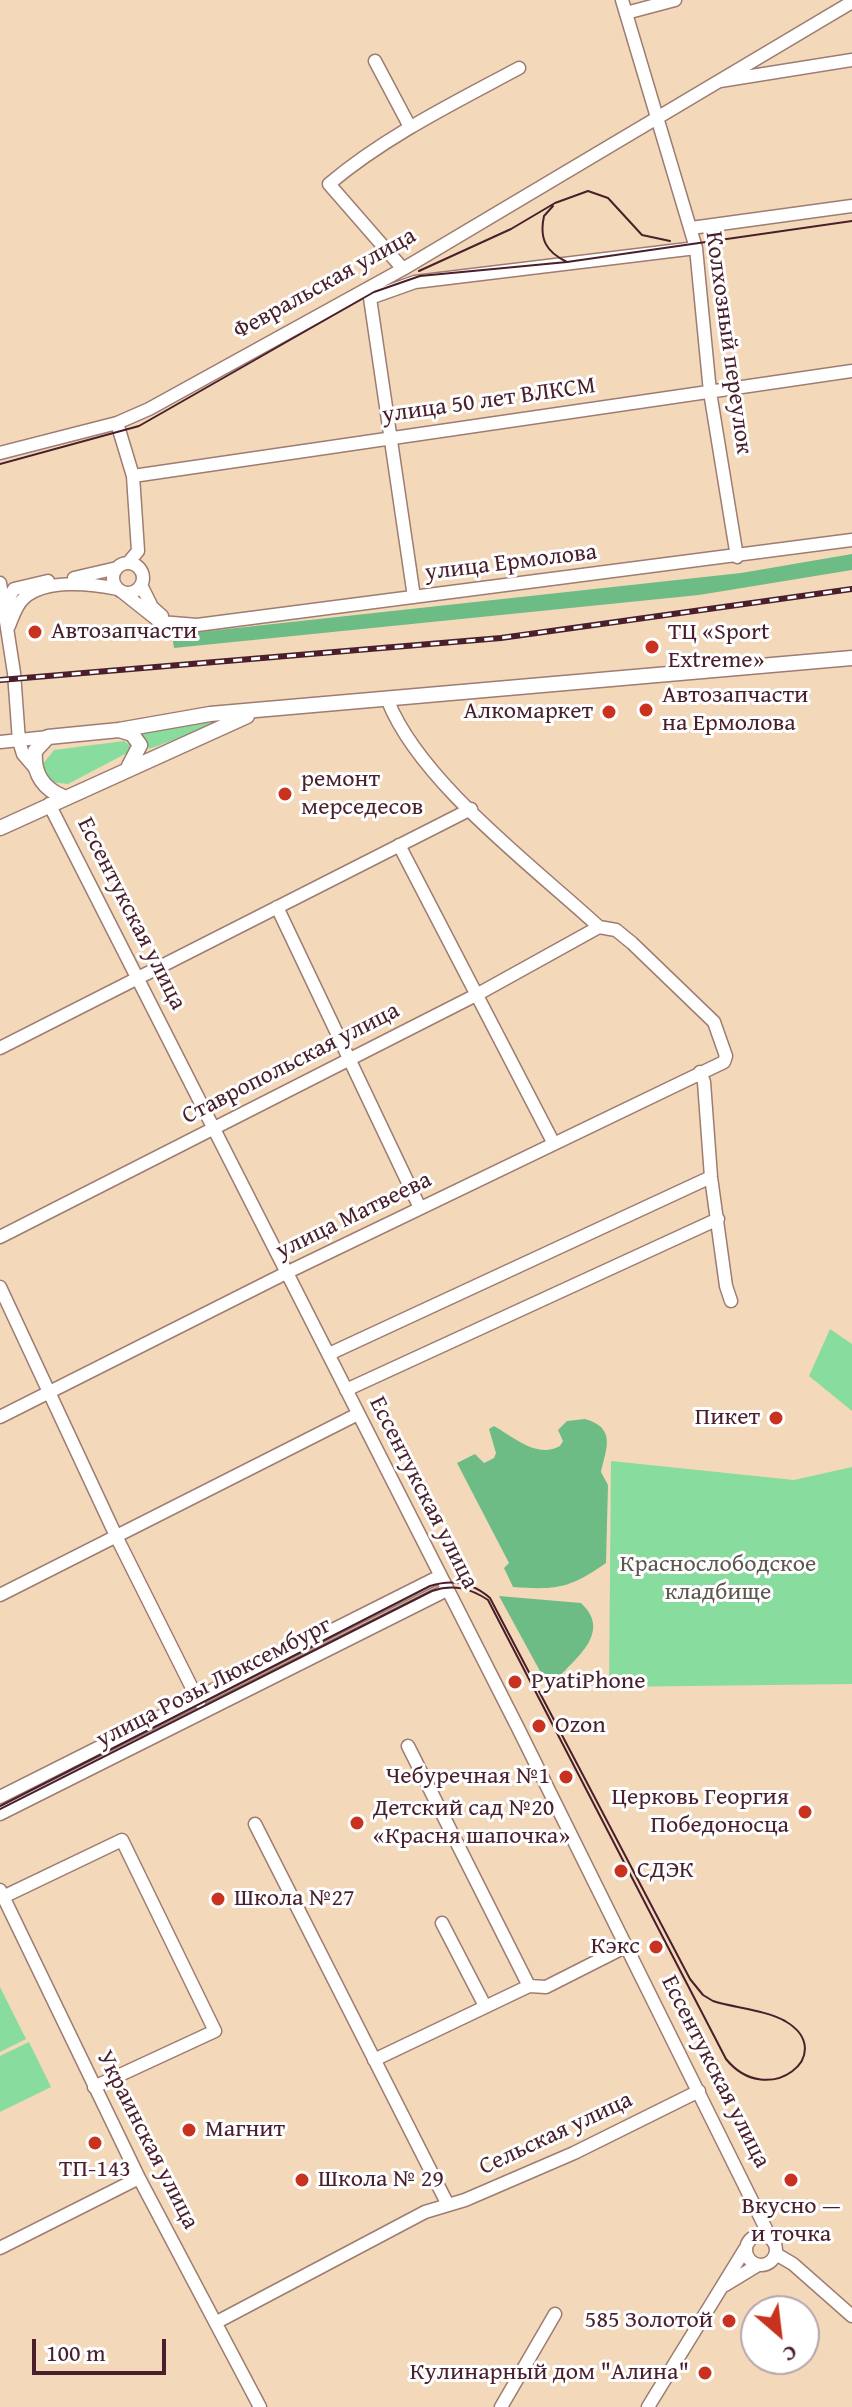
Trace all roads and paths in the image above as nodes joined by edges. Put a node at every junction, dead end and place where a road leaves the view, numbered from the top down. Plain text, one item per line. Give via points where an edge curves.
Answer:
1 (622, 0) edge
2 (675, 0) edge
3 (852, 2) edge
4 (626, 13) junction
5 (852, 60) edge
6 (375, 61) dead end
7 (519, 68) dead end
8 (713, 82) junction
9 (656, 118) junction
10 (410, 127) junction
11 (852, 206) edge
12 (691, 228) junction
13 (696, 248) junction
14 (407, 266) junction
15 (415, 282) junction
16 (852, 371) edge
17 (710, 392) junction
18 (117, 423) junction
19 (392, 437) junction
20 (0, 453) edge
21 (133, 476) junction
22 (852, 540) edge
23 (138, 551) junction
24 (737, 557) junction
25 (122, 566) junction
26 (141, 570) junction
27 (0, 583) edge
28 (141, 585) junction
29 (120, 590) junction
30 (414, 597) junction
31 (4, 606) junction
32 (174, 625) junction
33 (6, 637) edge
34 (852, 658) edge
35 (388, 701) junction
36 (252, 713) junction
37 (119, 730) junction
38 (48, 737) junction
39 (19, 741) junction
40 (0, 742) edge
41 (129, 767) junction
42 (36, 771) junction
43 (63, 797) junction
44 (49, 804) junction
45 (471, 809) junction
46 (5, 826) edge
47 (399, 845) junction
48 (277, 907) junction
49 (599, 927) junction
50 (138, 977) junction
51 (478, 994) junction
52 (0, 1048) edge
53 (348, 1061) junction
54 (700, 1072) junction
55 (213, 1128) junction
56 (553, 1142) junction
57 (711, 1177) junction
58 (420, 1208) junction
59 (718, 1219) junction
60 (0, 1237) edge
61 (288, 1272) junction
62 (0, 1287) edge
63 (731, 1301) dead end
64 (329, 1354) junction
65 (346, 1390) junction
66 (50, 1391) junction
67 (358, 1414) junction
68 (0, 1417) edge
69 (117, 1538) junction
70 (440, 1576) junction
71 (447, 1590) junction
72 (0, 1595) edge
73 (197, 1698) junction
74 (205, 1713) junction
75 (408, 1746) dead end
76 (0, 1797) edge
77 (0, 1814) edge
78 (255, 1824) dead end
79 (2, 1894) edge
80 (442, 1923) dead end
81 (627, 1946) junction
82 (529, 1986) junction
83 (485, 2006) junction
84 (374, 2060) junction
85 (94, 2087) junction
86 (699, 2091) junction
87 (139, 2178) junction
88 (447, 2203) junction
89 (756, 2203) junction
90 (753, 2237) junction
91 (770, 2237) junction
92 (0, 2248) edge
93 (745, 2249) junction
94 (776, 2254) junction
95 (758, 2265) junction
96 (717, 2293) junction
97 (555, 2314) dead end
98 (852, 2316) edge
99 (217, 2322) junction
100 (260, 2407) edge
101 (501, 2407) edge
102 (648, 2407) edge

1 - 4 street, Колхозный переулок
2 - 4 street
3 - 8 street, Февральская улица
4 - 9 street, Колхозный переулок
5 - 8 street
6 - 10 street
7 - 10 street
8 - 9 street, Февральская улица
9 - 12 street, Колхозный переулок
9 - 14 street, Февральская улица
10 - 14 street via 360,157 329,184
11 - 12 street
12 - 13 street, Колхозный переулок
13 - 15 street, Февральская улица
13 - 17 street, Колхозный переулок
14 - 15 street
14 - 18 street, Февральская улица
15 - 19 street, Февральская улица via 370,298
16 - 17 street, улица 50 лет ВЛКСМ
17 - 19 street, улица 50 лет ВЛКСМ
17 - 24 street, Колхозный переулок
18 - 20 street, Февральская улица
18 - 21 street
19 - 21 street, улица 50 лет ВЛКСМ
19 - 30 street
21 - 23 street
22 - 24 street, улица Ермолова
23 - 25 street
23 - 26 street
24 - 30 street, улица Ермолова
25 - 26 street
25 - 29 street via 113,579
25 - 31 street via 14,589
26 - 28 street
27 - 31 street
28 - 29 street via 133,592
28 - 32 street via 152,607
29 - 32 street via 160,622
29 - 33 street via 80,585 31,593 15,610
30 - 32 street, улица Ермолова
31 - 33 street
33 - 39 street
34 - 35 main road
35 - 36 main road
35 - 45 street via 424,763
36 - 37 main road via 210,714
36 - 41 main road
37 - 38 main road
37 - 41 main road via 132,734 140,745
38 - 39 street
38 - 42 main road via 35,751
39 - 40 street
39 - 42 street
41 - 43 main road
42 - 43 main road
42 - 46 main road via 36,801
43 - 44 main road
44 - 46 main road
44 - 50 street, Ессентукская улица
45 - 47 street
45 - 49 street
47 - 48 street
47 - 51 street
48 - 50 street
48 - 53 street
49 - 51 street, Ставропольская улица
49 - 54 street, улица Матвеева via 616,930 632,943 714,1022 726,1056 724,1062
50 - 52 street
50 - 55 street, Ессентукская улица
51 - 53 street, Ставропольская улица
51 - 56 street
53 - 55 street, Ставропольская улица
53 - 58 street
54 - 56 street, улица Матвеева
54 - 57 street
55 - 60 street, Ставропольская улица
55 - 61 street, Ессентукская улица
56 - 58 street, улица Матвеева
57 - 59 street
57 - 64 street
58 - 61 street, улица Матвеева
59 - 63 street
59 - 65 street
61 - 64 street, Ессентукская улица
61 - 66 street, улица Матвеева
62 - 66 street
64 - 65 street, Ессентукская улица
65 - 67 street, Ессентукская улица
66 - 68 street, улица Матвеева
66 - 69 street
67 - 69 street
67 - 70 street, Ессентукская улица
69 - 72 street
69 - 73 street
70 - 71 street, Ессентукская улица
70 - 73 street, улица Розы Люксембург
71 - 74 street, улица Розы Люксембург
71 - 81 street, Ессентукская улица
73 - 74 street
73 - 76 street, улица Розы Люксембург
74 - 77 street, улица Розы Люксембург
75 - 82 street
78 - 84 street
79 - 85 street, Украинская улица
79 - 85 street via 122,1840 215,2031
80 - 83 street
81 - 82 street via 546,1987
81 - 86 street, Ессентукская улица
82 - 83 street
83 - 84 street
84 - 88 street
85 - 87 street, Украинская улица
86 - 88 street, Сельская улица via 574,2153
86 - 89 street, Ессентукская улица
87 - 92 street
87 - 99 street, Украинская улица
88 - 99 street, Сельская улица
89 - 90 street, Ессентукская улица
89 - 91 street, Ессентукская улица
90 - 91 street
90 - 93 street, Ессентукская улица
91 - 94 street, Ессентукская улица
93 - 95 street
93 - 96 street, Ессентукская улица
94 - 95 street via 769,2263
94 - 98 street
95 - 96 street
96 - 102 street, Ессентукская улица
97 - 101 street
99 - 100 street, Украинская улица

